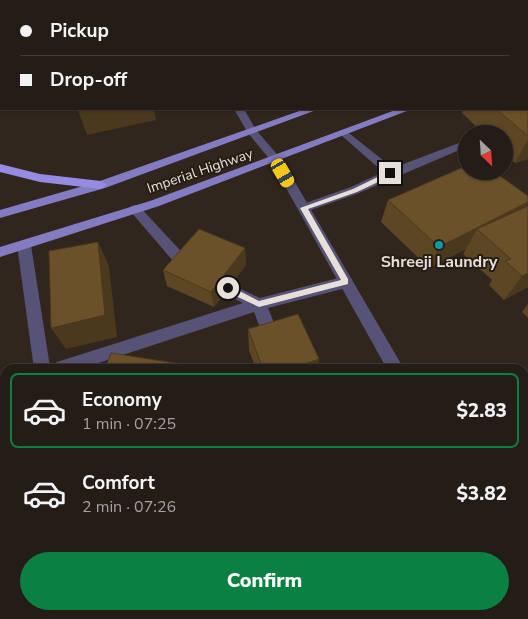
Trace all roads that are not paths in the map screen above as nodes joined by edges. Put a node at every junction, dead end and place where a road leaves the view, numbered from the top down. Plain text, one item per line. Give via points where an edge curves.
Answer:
1 (240, 110) edge
2 (311, 110) edge
3 (405, 110) edge
4 (252, 131) junction
5 (345, 132) junction
6 (458, 146) edge
7 (276, 160) junction
8 (0, 168) edge
9 (390, 173) junction
10 (101, 185) junction
11 (304, 208) junction
12 (135, 209) junction
13 (0, 214) edge
14 (24, 246) junction
15 (0, 252) edge
16 (185, 266) edge
17 (346, 282) junction
18 (228, 288) edge
19 (259, 304) junction
20 (274, 344) edge
21 (41, 364) edge
22 (73, 364) edge
23 (393, 364) edge

1 - 4 street
2 - 4 main road, Imperial Highway
3 - 5 main road, Imperial Highway
4 - 7 street
4 - 10 main road, Imperial Highway
5 - 7 main road, Imperial Highway
5 - 9 street
6 - 9 street
7 - 11 street
7 - 12 main road, Imperial Highway
8 - 10 highway via 40,178
9 - 11 street via 355,190
10 - 13 main road, Imperial Highway
11 - 17 street
12 - 14 main road, Imperial Highway
12 - 16 street
14 - 15 main road, Imperial Highway
14 - 21 street
17 - 19 street
17 - 23 street
18 - 19 street
19 - 20 street
19 - 22 street

